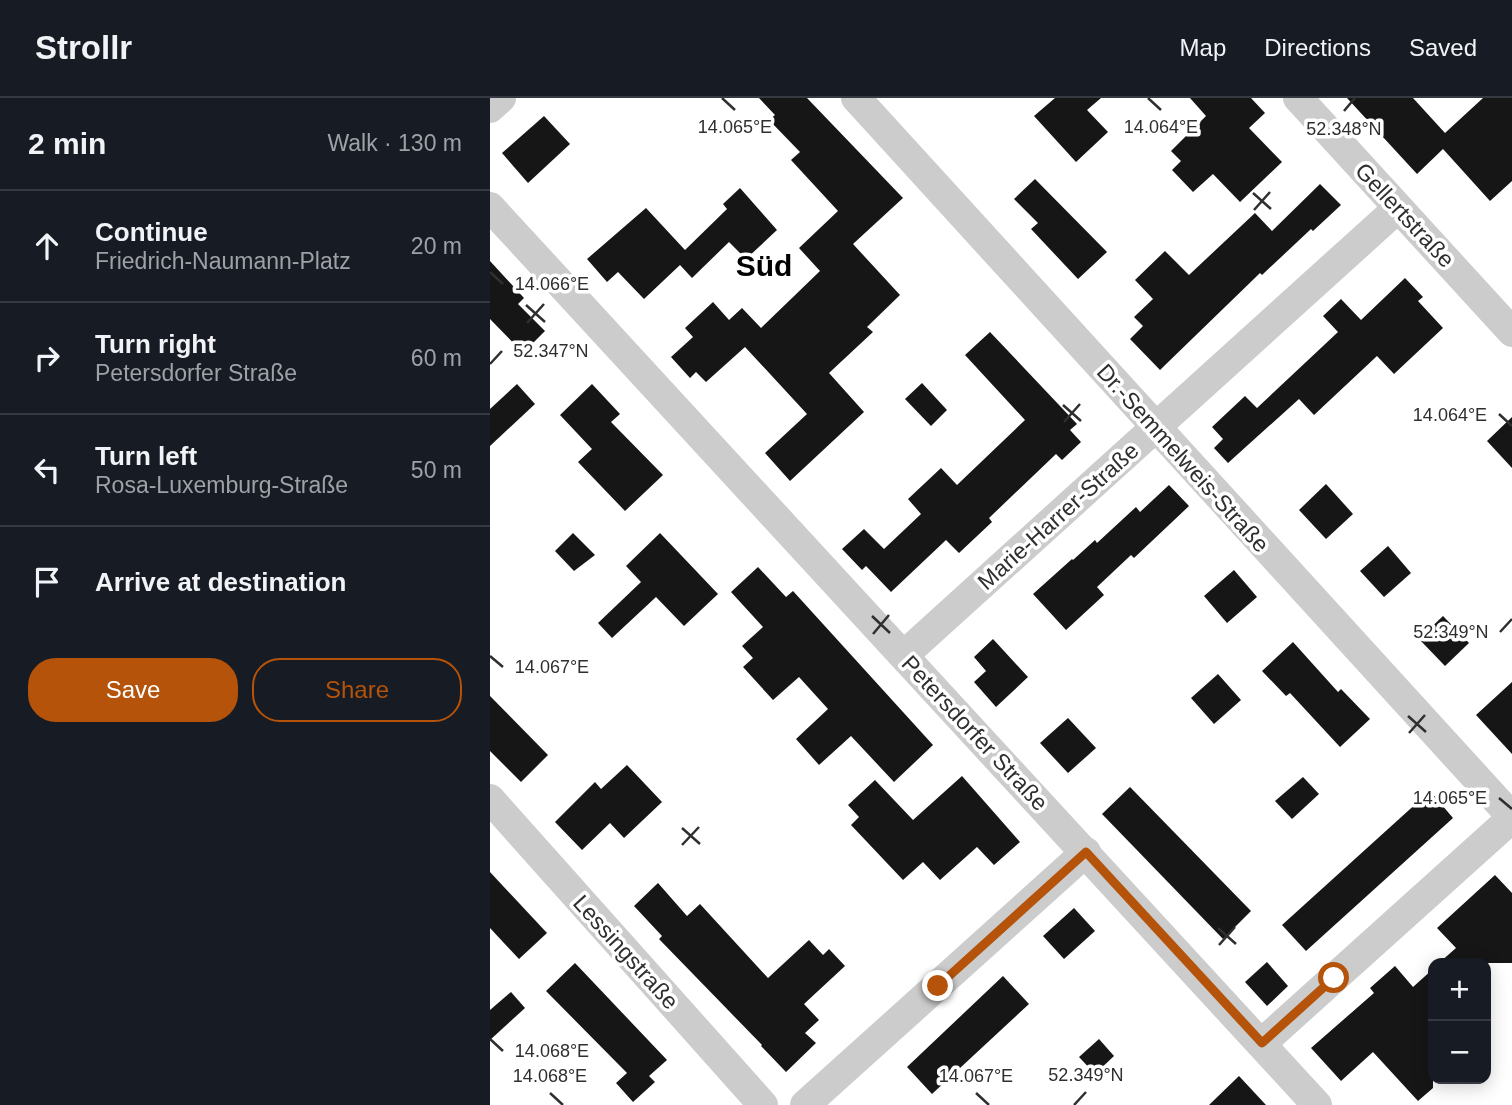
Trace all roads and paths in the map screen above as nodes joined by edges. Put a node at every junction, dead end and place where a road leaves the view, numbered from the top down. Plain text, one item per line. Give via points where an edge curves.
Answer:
1 (501, 98) edge
2 (856, 98) edge
3 (1298, 98) edge
4 (490, 108) edge
5 (490, 207) edge
6 (1398, 208) junction
7 (1512, 331) edge
8 (1155, 428) junction
9 (904, 656) junction
10 (490, 799) edge
11 (1512, 817) edge
12 (1086, 852) junction
13 (1262, 1043) junction
14 (763, 1105) edge
15 (805, 1105) edge
16 (1317, 1105) edge

1 - 4 street
2 - 8 street, Dr.-Semmelweis-Straße
3 - 6 street, Gellertstraße
5 - 9 street, Petersdorfer Straße
6 - 7 street, Gellertstraße
6 - 8 street, Marie-Harrer-Straße
8 - 9 street, Marie-Harrer-Straße
8 - 11 street, Dr.-Semmelweis-Straße
9 - 12 street, Petersdorfer Straße
10 - 14 street, Lessingstraße
11 - 13 street
12 - 13 street, Petersdorfer Straße
12 - 15 street
13 - 16 street, Petersdorfer Straße

